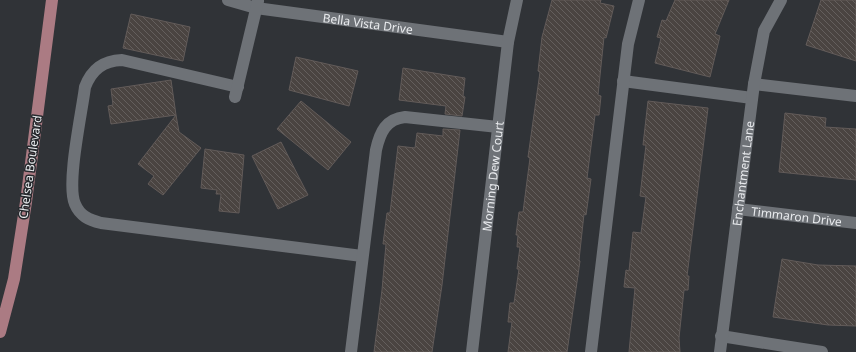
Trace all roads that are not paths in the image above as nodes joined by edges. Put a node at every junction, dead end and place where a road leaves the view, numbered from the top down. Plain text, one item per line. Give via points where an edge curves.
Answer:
1 (52, 0) edge
2 (228, 0) edge
3 (517, 0) edge
4 (639, 0) edge
5 (781, 0) edge
6 (257, 4) edge
7 (508, 42) junction
8 (623, 81) junction
9 (754, 84) junction
10 (856, 96) edge
11 (752, 98) junction
12 (498, 128) junction
13 (738, 209) junction
14 (856, 223) edge
15 (362, 256) junction
16 (0, 332) edge
17 (722, 336) junction
18 (351, 352) edge
19 (472, 352) edge
20 (591, 352) edge
21 (720, 352) edge
22 (822, 352) edge

1 - 16 main road, Chelsea Boulevard via 14,279
2 - 6 street, Bella Vista Drive
3 - 7 street, Morning Dew Court
4 - 8 street via 628,44
5 - 9 street, Enchantment Lane via 764,31
6 - 7 street, Bella Vista Drive
6 - 15 street via 236,92 122,60 98,67 88,78 85,87 72,179 72,198 80,213 101,223
7 - 12 street, Morning Dew Court
8 - 11 street
8 - 20 street
9 - 10 street
9 - 11 street, Enchantment Lane
11 - 13 street, Enchantment Lane
12 - 15 street via 405,117 386,125 376,150
12 - 19 street, Morning Dew Court
13 - 14 street, Timmaron Drive
13 - 17 street, Enchantment Lane
15 - 18 street
17 - 21 street, Enchantment Lane
17 - 22 street

